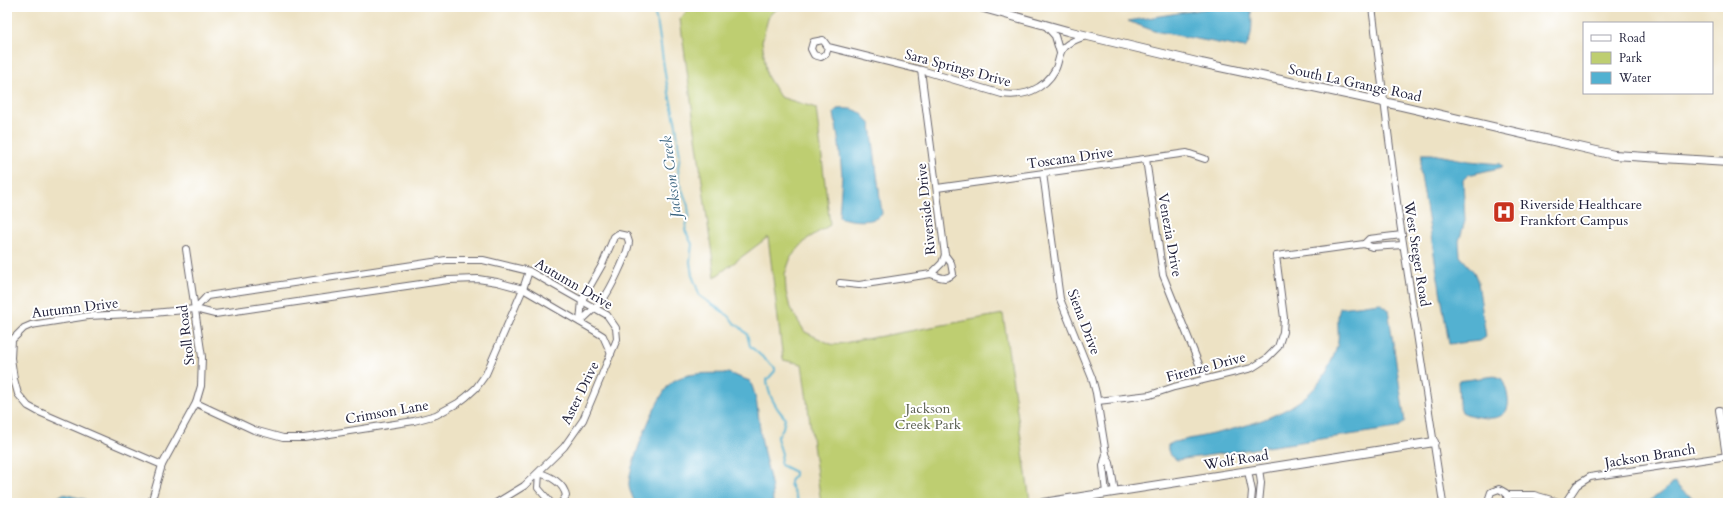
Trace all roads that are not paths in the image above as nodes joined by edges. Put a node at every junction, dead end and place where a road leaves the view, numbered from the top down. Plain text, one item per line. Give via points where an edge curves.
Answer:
1 (980, 7) edge
2 (1372, 7) edge
3 (1044, 25) junction
4 (1086, 36) junction
5 (828, 47) dead end
6 (1060, 53) junction
7 (921, 70) junction
8 (1384, 103) junction
9 (1146, 159) junction
10 (1205, 159) dead end
11 (1728, 162) edge
12 (1043, 173) junction
13 (937, 188) junction
14 (1402, 235) junction
15 (1364, 244) junction
16 (1404, 245) junction
17 (186, 249) dead end
18 (945, 255) junction
19 (529, 271) junction
20 (931, 274) junction
21 (840, 283) dead end
22 (523, 289) junction
23 (582, 300) junction
24 (594, 307) junction
25 (195, 309) junction
26 (580, 322) junction
27 (611, 354) junction
28 (1206, 379) junction
29 (1098, 401) junction
30 (196, 403) junction
31 (1719, 410) dead end
32 (1434, 442) junction
33 (1106, 454) junction
34 (1727, 456) edge
35 (162, 465) junction
36 (1259, 469) junction
37 (1248, 471) junction
38 (539, 473) junction
39 (1115, 492) junction
40 (1106, 493) junction
41 (1508, 495) junction
42 (151, 503) edge
43 (496, 503) edge
44 (551, 503) edge
45 (561, 503) edge
46 (1043, 503) edge
47 (1251, 503) edge
48 (1259, 503) edge
49 (1443, 503) edge
50 (1491, 503) edge
51 (1506, 503) edge
52 (1562, 503) edge
53 (1565, 503) edge

1 - 3 main road, South La Grange Road
2 - 8 street, West Steger Road
3 - 4 main road, South La Grange Road
3 - 6 street via 1055,36
4 - 6 street via 1072,42
4 - 8 main road, South La Grange Road
5 - 7 street, Sara Springs Drive
6 - 7 street, Sara Springs Drive via 1055,69 1047,80 1032,91 1012,96
7 - 13 street, Riverside Drive
8 - 11 main road, South La Grange Road via 1614,155
8 - 14 street, West Steger Road
9 - 10 street, Toscana Drive via 1187,153
9 - 12 street, Toscana Drive
9 - 28 street, Venezia Drive via 1163,275
12 - 13 street, Toscana Drive
12 - 29 street, Siena Drive via 1060,299 1092,378
13 - 18 street, Riverside Drive
14 - 15 street, Firenze Drive via 1369,239
14 - 16 street, West Steger Road
15 - 16 street, Firenze Drive via 1372,247
15 - 28 street, Firenze Drive via 1276,256 1284,318 1278,347 1266,360 1252,368
16 - 32 street, West Steger Road
17 - 25 street, Stoll Road
18 - 20 street, Riverside Drive via 942,263
18 - 20 street via 951,263 953,274 949,278 944,278
19 - 22 street, Crimson Lane
19 - 23 street, Autumn Drive
19 - 25 street, Autumn Drive via 483,260 446,260 207,296
20 - 21 street, Riverside Drive via 859,285
22 - 25 street, Autumn Drive via 497,282 461,279 215,314
22 - 26 street, Autumn Drive
22 - 30 street, Crimson Lane via 492,362 476,388 458,404 426,418 304,438 283,438 254,430
23 - 24 street, Autumn Drive
23 - 24 street via 614,237 618,234 624,235 629,239 629,246 601,302
23 - 26 street
24 - 26 street
24 - 27 street, Autumn Drive via 607,315 616,328 617,339
25 - 30 street, Stoll Road via 202,357 201,386
25 - 35 street, Autumn Drive via 88,316 31,325 17,333 12,340 11,358 15,386 28,406
26 - 27 street, Autumn Drive via 603,336
27 - 38 street, Aster Drive via 583,420 564,447
28 - 29 street, Firenze Drive via 1150,395
29 - 33 street, Siena Drive
30 - 35 street, Stoll Road
31 - 34 street
32 - 36 main road, Wolf Road
32 - 49 street, West Steger Road
33 - 39 street, Siena Drive
33 - 40 street, Siena Drive via 1103,466
34 - 53 street, Jackson Branch via 1590,477 1577,485
35 - 42 street, Stoll Road
36 - 37 main road, Wolf Road
36 - 48 street
37 - 39 main road, Wolf Road
37 - 47 street via 1252,491
38 - 43 street, Aster Drive via 513,494
38 - 44 street via 538,488
38 - 45 street via 552,477 564,490 566,496
39 - 40 main road, Wolf Road
40 - 46 main road, Wolf Road
41 - 50 street via 1502,489 1496,489 1490,495
41 - 51 street
41 - 52 street via 1534,495

